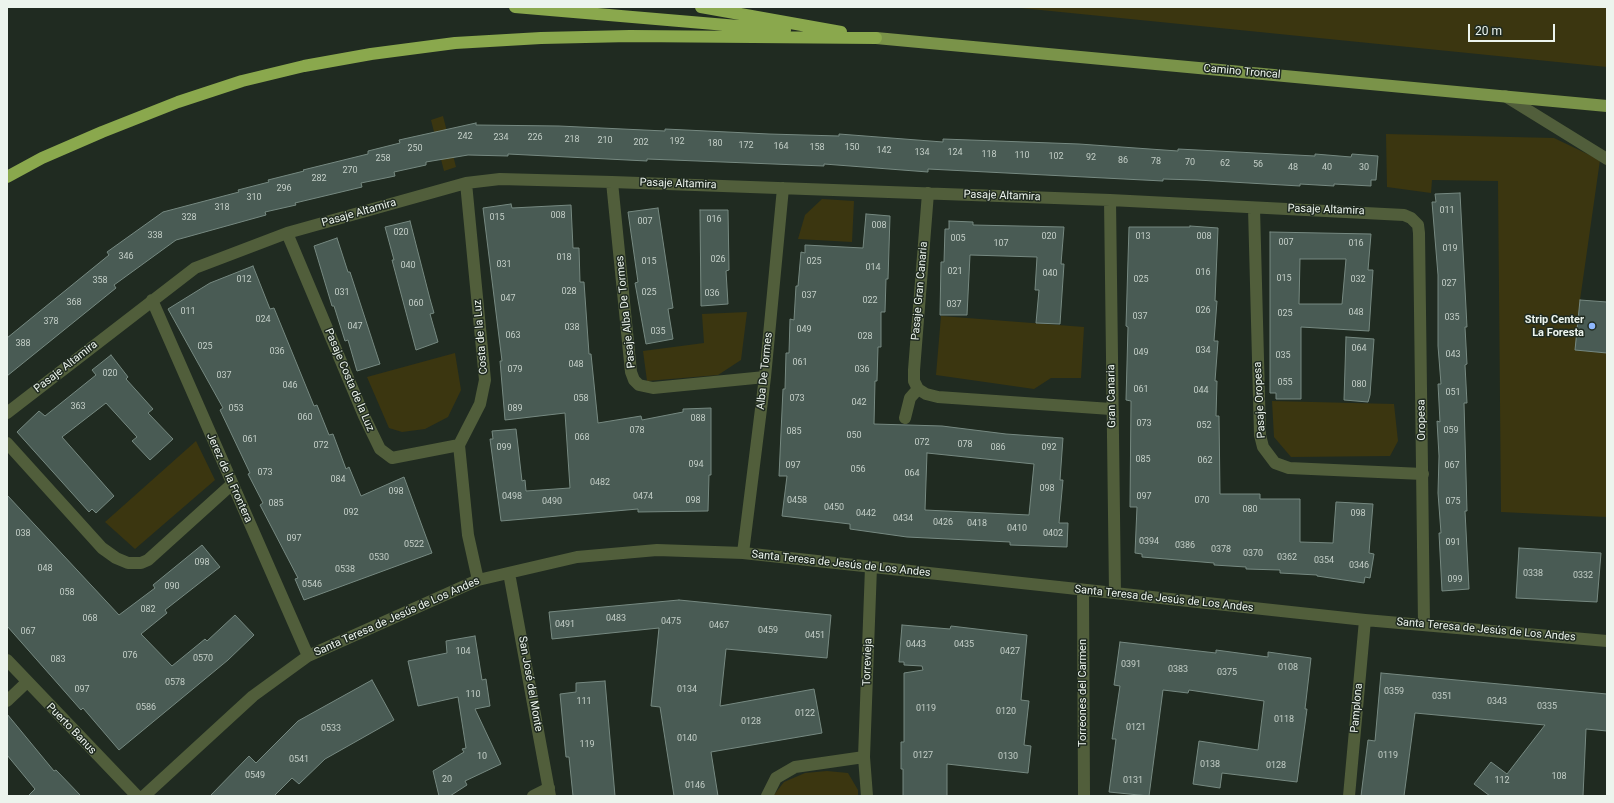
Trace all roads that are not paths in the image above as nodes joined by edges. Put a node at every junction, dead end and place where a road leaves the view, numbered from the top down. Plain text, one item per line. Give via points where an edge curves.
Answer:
1 (516, 7) edge
2 (701, 7) edge
3 (876, 38) junction
4 (1505, 96) junction
5 (1607, 106) edge
6 (1607, 159) edge
7 (7, 177) edge
8 (612, 182) junction
9 (466, 183) junction
10 (783, 188) junction
11 (928, 193) junction
12 (1110, 200) junction
13 (1254, 208) junction
14 (1412, 218) joint
15 (287, 233) junction
16 (152, 300) junction
17 (764, 377) junction
18 (918, 389) junction
19 (1112, 409) junction
20 (7, 413) edge
21 (905, 418) dead end
22 (7, 443) edge
23 (459, 445) junction
24 (1423, 474) junction
25 (231, 485) junction
26 (742, 553) junction
27 (872, 567) junction
28 (509, 573) junction
29 (478, 580) junction
30 (1083, 590) junction
31 (1115, 593) junction
32 (1365, 620) junction
33 (1424, 624) junction
34 (1607, 641) edge
35 (308, 656) junction
36 (7, 660) edge
37 (27, 682) junction
38 (7, 701) edge
39 (864, 758) junction
40 (549, 792) edge
41 (137, 796) edge
42 (144, 796) edge
43 (533, 796) edge
44 (766, 796) edge
45 (867, 796) edge
46 (1084, 796) edge
47 (1349, 796) edge

1 - 3 highway
2 - 3 highway
3 - 4 main road, Camino Troncal
3 - 7 highway via 541,38 455,43 371,54 242,81 185,100 102,132 42,158
4 - 5 main road, Camino Troncal
4 - 6 street
8 - 9 street, Pasaje Altamira via 500,179
8 - 10 street, Pasaje Altamira
8 - 17 street, Pasaje Alba De Tormes via 631,372 634,380 639,385 653,388
9 - 15 street, Pasaje Altamira
9 - 23 street, Costa de la Luz via 485,380 480,404
10 - 11 street, Pasaje Altamira
10 - 17 street, Alba De Tormes
11 - 12 street, Pasaje Altamira
11 - 18 street, Pasaje Gran Canaria via 914,370 914,381
12 - 13 street, Pasaje Altamira
12 - 19 street, Gran Canaria
13 - 14 street, Pasaje Altamira via 1391,213
13 - 24 street, Pasaje Oropesa via 1260,435 1263,446 1275,463 1289,468
14 - 24 street, Oropesa via 1418,225 1419,233
15 - 16 street, Pasaje Altamira via 195,268
15 - 23 street, Pasaje Costa de la Luz via 380,449 392,458
16 - 20 street, Pasaje Altamira
16 - 25 street, Jerez de la Frontera
17 - 26 street, Alba De Tormes
18 - 19 street via 938,397
18 - 21 street via 910,398
19 - 31 street, Gran Canaria
22 - 25 street via 102,548 128,563 148,560
23 - 29 street via 468,535
24 - 33 street, Oropesa
25 - 35 street, Jerez de la Frontera
26 - 27 street, Santa Teresa de Jesús de Los Andes
26 - 28 street, Santa Teresa de Jesús de Los Andes via 657,550 577,557
27 - 30 street, Santa Teresa de Jesús de Los Andes
27 - 39 street, Torrevieja
28 - 29 street, Santa Teresa de Jesús de Los Andes
28 - 40 street, San José del Monte
29 - 35 street, Santa Teresa de Jesús de Los Andes
30 - 31 street, Santa Teresa de Jesús de Los Andes
30 - 46 street, Torreones del Carmen
31 - 32 street, Santa Teresa de Jesús de Los Andes
32 - 33 street, Santa Teresa de Jesús de Los Andes
32 - 47 street, Pamplona
33 - 34 street, Santa Teresa de Jesús de Los Andes
35 - 42 street, Santa Teresa de Jesús de Los Andes via 253,696
36 - 37 street, Puerto Banus
37 - 38 street
37 - 41 street, Puerto Banus
39 - 44 street via 795,767 776,778
39 - 45 street, Torrevieja
40 - 43 street

